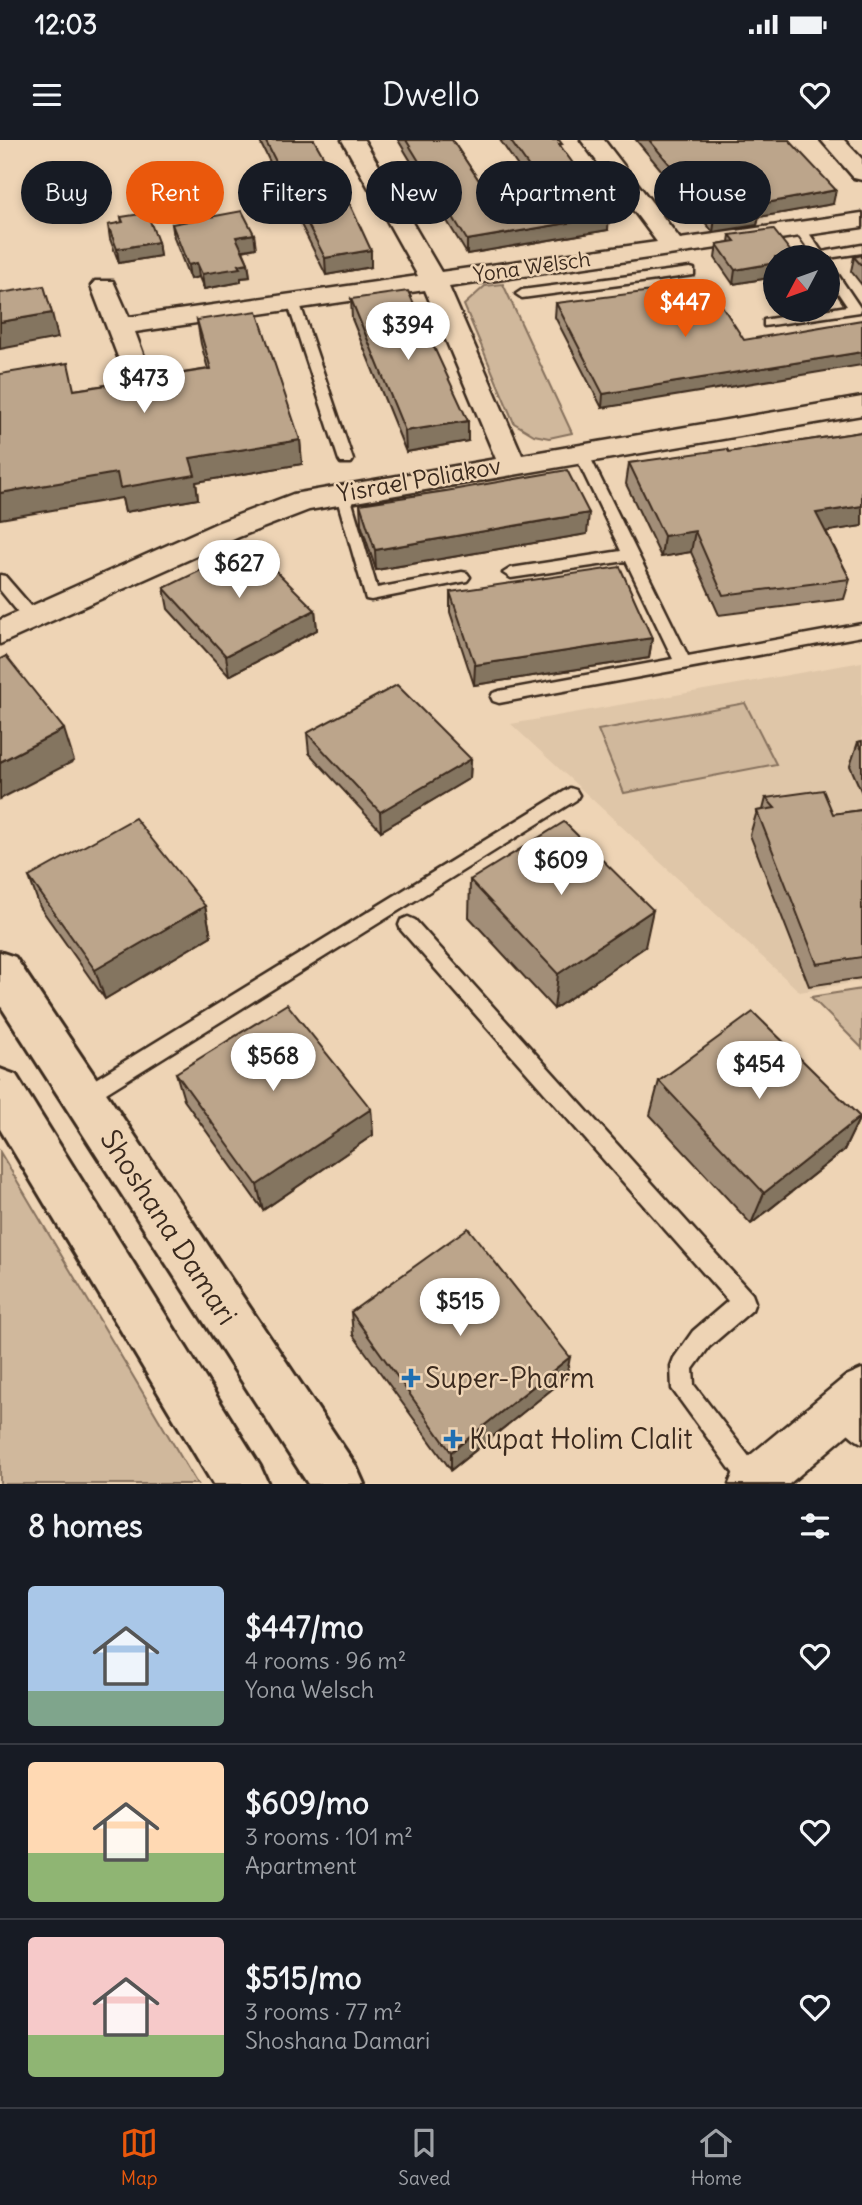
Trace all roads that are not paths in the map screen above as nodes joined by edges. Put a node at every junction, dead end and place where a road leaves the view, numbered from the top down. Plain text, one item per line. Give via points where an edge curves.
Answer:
1 (353, 140) edge
2 (592, 140) edge
3 (832, 140) edge
4 (862, 173) edge
5 (862, 220) edge
6 (800, 229) junction
7 (811, 245) edge
8 (674, 247) junction
9 (862, 249) edge
10 (840, 253) edge
11 (591, 258) junction
12 (691, 272) dead end
13 (433, 281) junction
14 (605, 283) junction
15 (104, 286) dead end
16 (840, 287) edge
17 (522, 294) dead end
18 (293, 301) junction
19 (840, 311) edge
20 (775, 322) edge
21 (769, 323) dead end
22 (119, 326) junction
23 (136, 370) dead end
24 (862, 406) edge
25 (581, 453) junction
26 (346, 460) dead end
27 (512, 464) junction
28 (342, 492) junction
29 (631, 555) junction
30 (511, 573) dead end
31 (462, 577) dead end
32 (0, 580) edge
33 (32, 618) junction
34 (862, 630) edge
35 (0, 633) edge
36 (683, 663) junction
37 (499, 697) dead end
38 (570, 795) dead end
39 (408, 925) dead end
40 (0, 970) edge
41 (0, 1089) edge
42 (83, 1097) junction
43 (856, 1410) edge
44 (755, 1483) edge
45 (243, 1484) edge
46 (338, 1484) edge

1 - 13 street
2 - 8 street
3 - 4 street
5 - 6 street, Yona Welsch
6 - 7 lane
6 - 8 street, Yona Welsch
8 - 11 street, Yona Welsch
9 - 10 lane
11 - 13 street, Yona Welsch
11 - 14 lane
12 - 14 lane
13 - 18 street, Yona Welsch
13 - 27 street
14 - 17 lane
15 - 22 street
16 - 19 lane via 855,309
18 - 22 street, Yona Welsch
18 - 26 lane
20 - 21 lane
22 - 23 street
24 - 25 street, Yisrael Poliakov
25 - 27 street, Yisrael Poliakov
25 - 29 lane
27 - 28 street, Yisrael Poliakov
28 - 31 lane via 370,595
28 - 33 street, Yisrael Poliakov via 281,508
29 - 30 lane
29 - 36 lane
32 - 33 lane
33 - 35 street, Yisrael Poliakov
34 - 36 lane
36 - 37 lane
38 - 42 lane
39 - 44 lane via 744,1302 701,1339 682,1366 683,1389
40 - 42 main road, Shoshana Damari
41 - 45 main road
42 - 46 main road, Shoshana Damari
43 - 44 street

